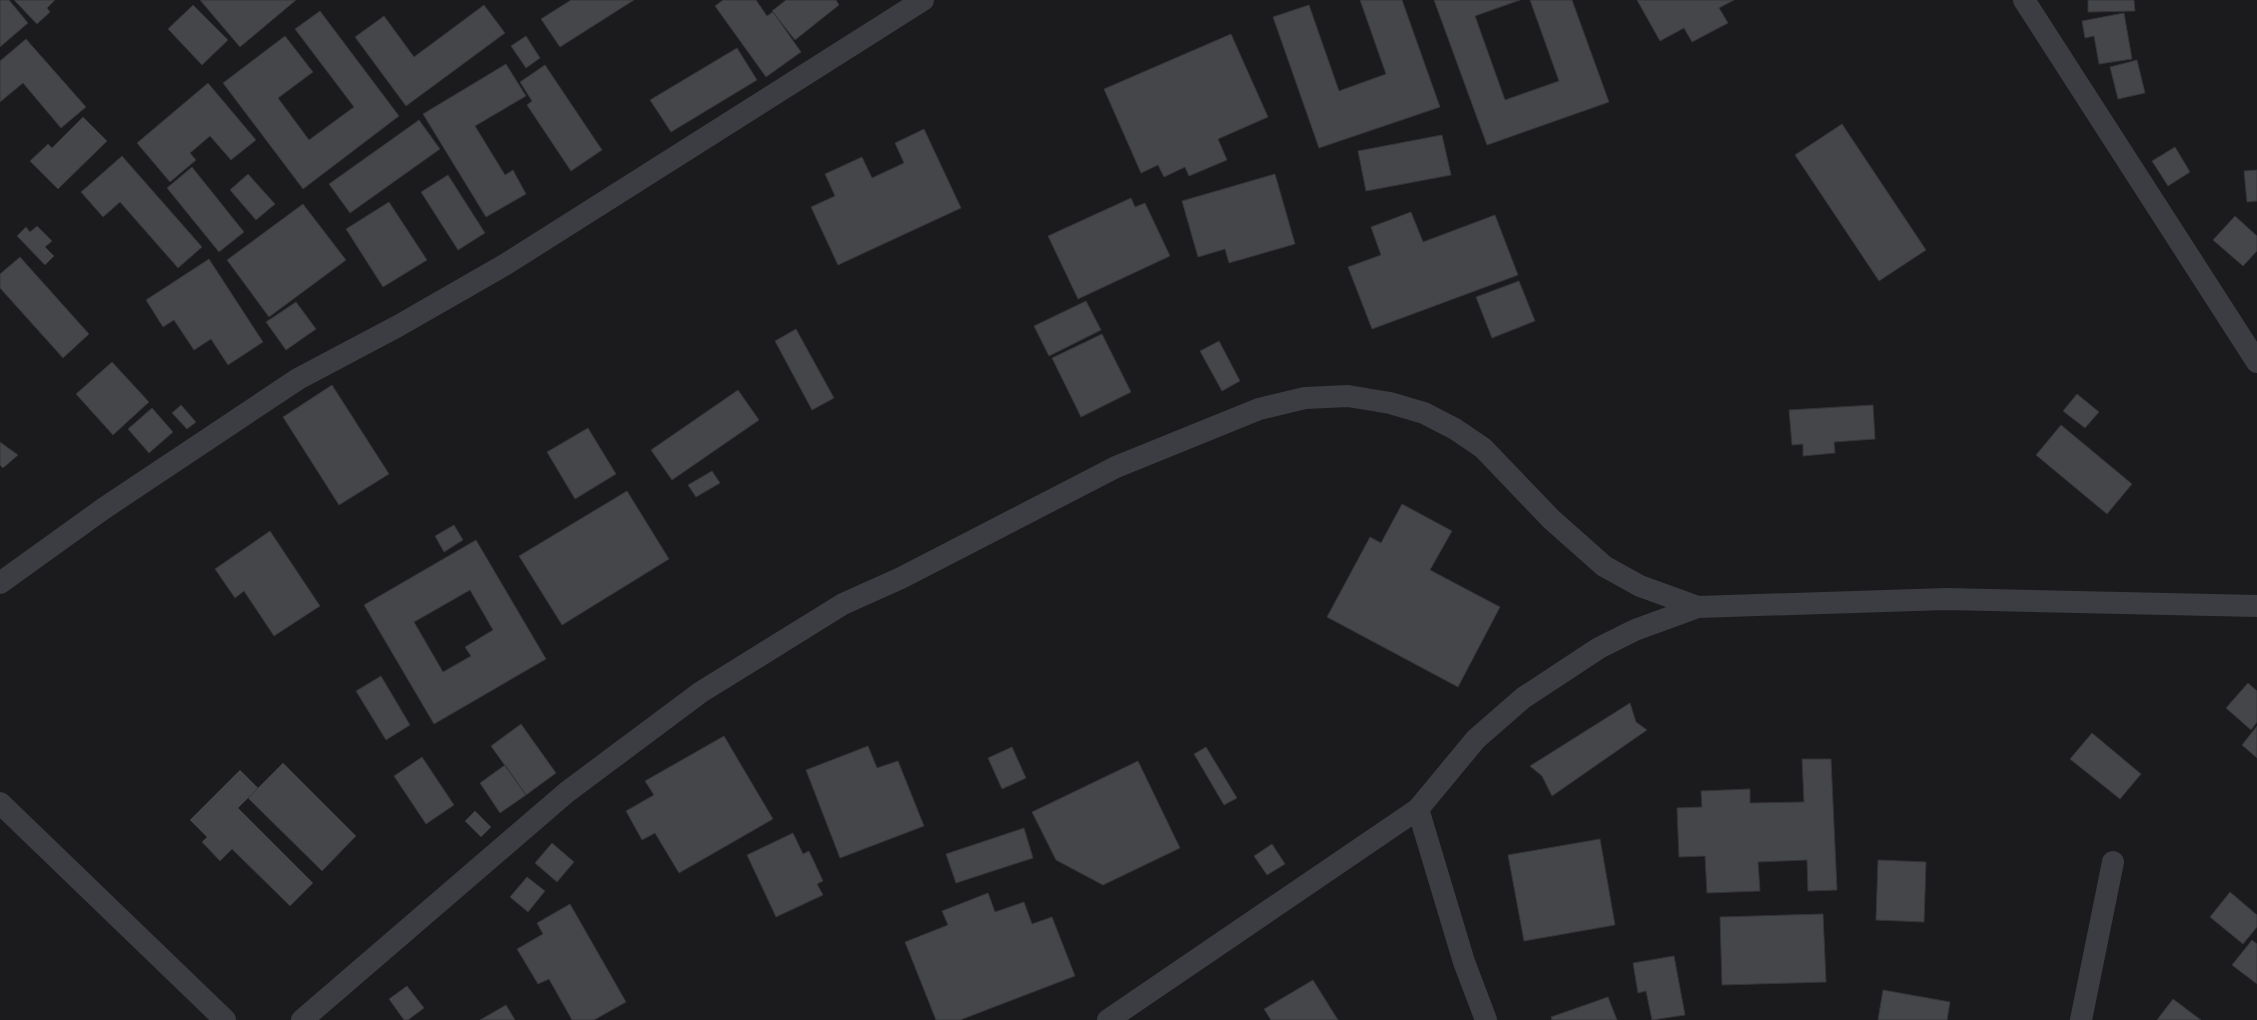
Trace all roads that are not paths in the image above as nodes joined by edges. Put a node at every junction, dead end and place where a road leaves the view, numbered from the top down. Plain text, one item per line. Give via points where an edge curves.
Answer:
1 (923, 0) edge
2 (2024, 0) edge
3 (2257, 362) edge
4 (0, 583) edge
5 (2257, 606) edge
6 (1698, 607) junction
7 (0, 803) edge
8 (1418, 809) junction
9 (2113, 862) dead end
10 (225, 1020) edge
11 (302, 1020) edge
12 (1108, 1020) edge
13 (1486, 1020) edge
14 (2081, 1020) edge

1 - 4 street via 500,268 298,379 103,509
2 - 3 street
5 - 6 street via 1946,599
6 - 8 street via 1635,630 1599,648 1523,698 1476,739
6 - 11 street via 1640,586 1604,566 1551,519 1483,448 1424,413 1390,403 1348,396 1305,398 1259,409 1116,467 901,578 843,604 707,688 568,792
7 - 10 street
8 - 12 street
8 - 13 street via 1464,962
9 - 14 street

